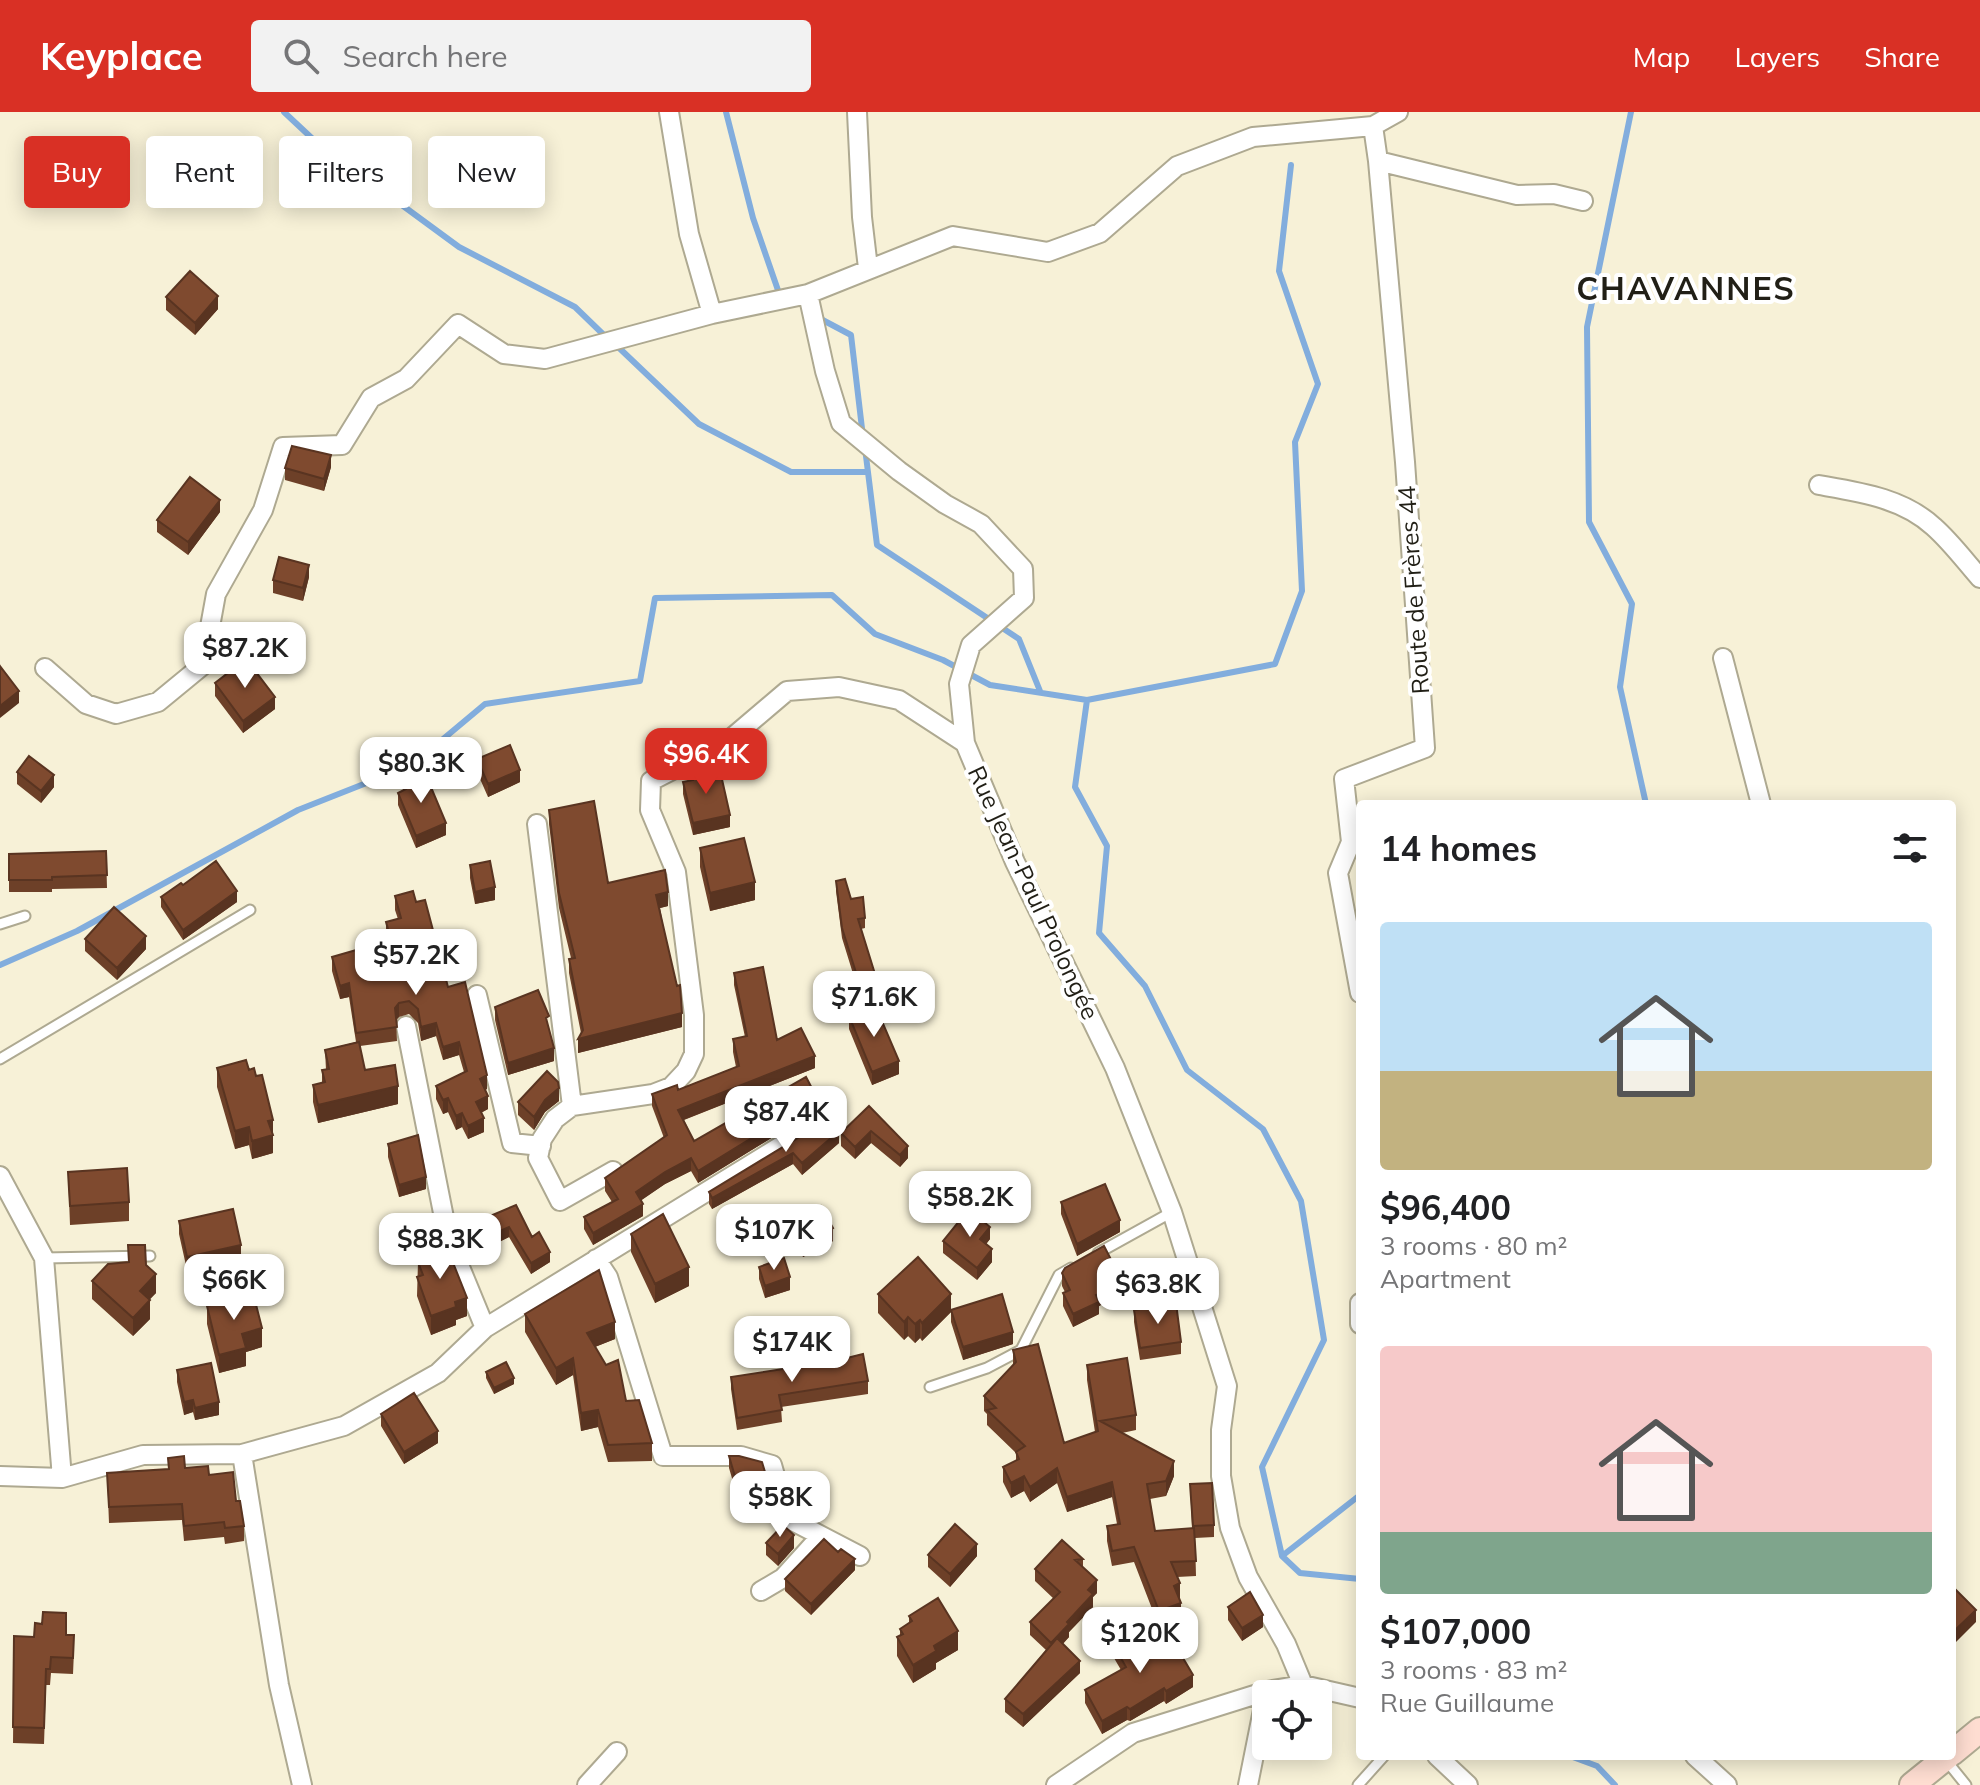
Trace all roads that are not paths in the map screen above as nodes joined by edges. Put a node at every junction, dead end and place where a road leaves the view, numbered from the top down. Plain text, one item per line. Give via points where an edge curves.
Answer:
1 (669, 112) edge
2 (857, 112) edge
3 (1398, 112) edge
4 (1373, 126) junction
5 (1378, 161) junction
6 (1583, 201) dead end
7 (868, 268) junction
8 (808, 294) junction
9 (712, 314) junction
10 (1819, 485) dead end
11 (1980, 578) edge
12 (1723, 658) dead end
13 (45, 668) dead end
14 (965, 743) junction
15 (1760, 800) edge
16 (537, 824) dead end
17 (250, 910) dead end
18 (25, 916) dead end
19 (0, 924) edge
20 (1356, 971) edge
21 (477, 995) dead end
22 (406, 1026) dead end
23 (0, 1059) edge
24 (572, 1106) junction
25 (823, 1120) edge
26 (541, 1146) junction
27 (613, 1171) edge
28 (0, 1176) edge
29 (1172, 1212) junction
30 (150, 1256) dead end
31 (44, 1258) junction
32 (596, 1259) junction
33 (485, 1328) junction
34 (930, 1387) dead end
35 (242, 1454) junction
36 (0, 1476) edge
37 (62, 1478) junction
38 (821, 1536) junction
39 (860, 1556) dead end
40 (761, 1591) dead end
41 (1301, 1680) edge
42 (1332, 1692) edge
43 (1252, 1697) edge
44 (1356, 1697) edge
45 (1980, 1730) edge
46 (1956, 1750) edge
47 (617, 1752) dead end
48 (1253, 1760) edge
49 (1380, 1760) edge
50 (1441, 1760) edge
51 (1699, 1760) edge
52 (1943, 1760) edge
53 (1950, 1760) edge
54 (302, 1785) edge
55 (587, 1785) edge
56 (1056, 1785) edge
57 (1248, 1785) edge
58 (1358, 1785) edge
59 (1468, 1785) edge
60 (1727, 1785) edge
61 (1912, 1785) edge
62 (1966, 1785) edge

1 - 9 street via 689,234
2 - 7 street
3 - 4 street
4 - 5 street, Route de Frères 44
4 - 7 street via 1253,137 1177,166 1100,233 1048,252 953,236
5 - 6 street via 1517,195 1554,194
5 - 20 street, Route de Frères 44 via 1425,748 1344,779 1351,842 1338,873
7 - 8 street
8 - 9 street
8 - 14 street, Rue Jean-Paul Prolongée via 841,423 899,471 981,524 1023,569 1024,598 971,645 959,684
9 - 13 street via 545,359 504,354 458,324 406,379 371,398 342,445 283,447 263,510 216,594 203,665 158,702 116,714 86,704
10 - 11 street via 1898,504 1933,525
12 - 15 street
14 - 24 street via 899,700 839,687 787,691 727,742 651,781 650,810 676,872 694,1054 671,1087
14 - 29 street, Rue Jean-Paul Prolongée via 1015,862 1115,1068
16 - 24 street
17 - 23 lane
18 - 19 lane
21 - 26 street via 512,1143
22 - 33 street via 448,1238
24 - 26 street via 555,1119
25 - 32 street
26 - 27 street via 538,1158 560,1201
28 - 31 street
29 - 34 lane via 1059,1275 1021,1350
29 - 41 street, Rue Jean-Paul Prolongée via 1227,1386 1221,1476 1230,1528 1248,1577
30 - 31 lane
31 - 37 street
32 - 33 street
32 - 38 street via 608,1277 663,1456 741,1456 772,1465 787,1518
33 - 35 street via 438,1373 344,1426
35 - 37 street via 143,1455
35 - 54 street via 279,1685
36 - 37 street
38 - 39 street
38 - 40 street via 783,1578
42 - 44 street
43 - 56 street via 1133,1733
45 - 46 main road
47 - 55 street
48 - 57 street
49 - 58 lane
50 - 59 street
51 - 60 street
52 - 61 main road
53 - 62 lane

